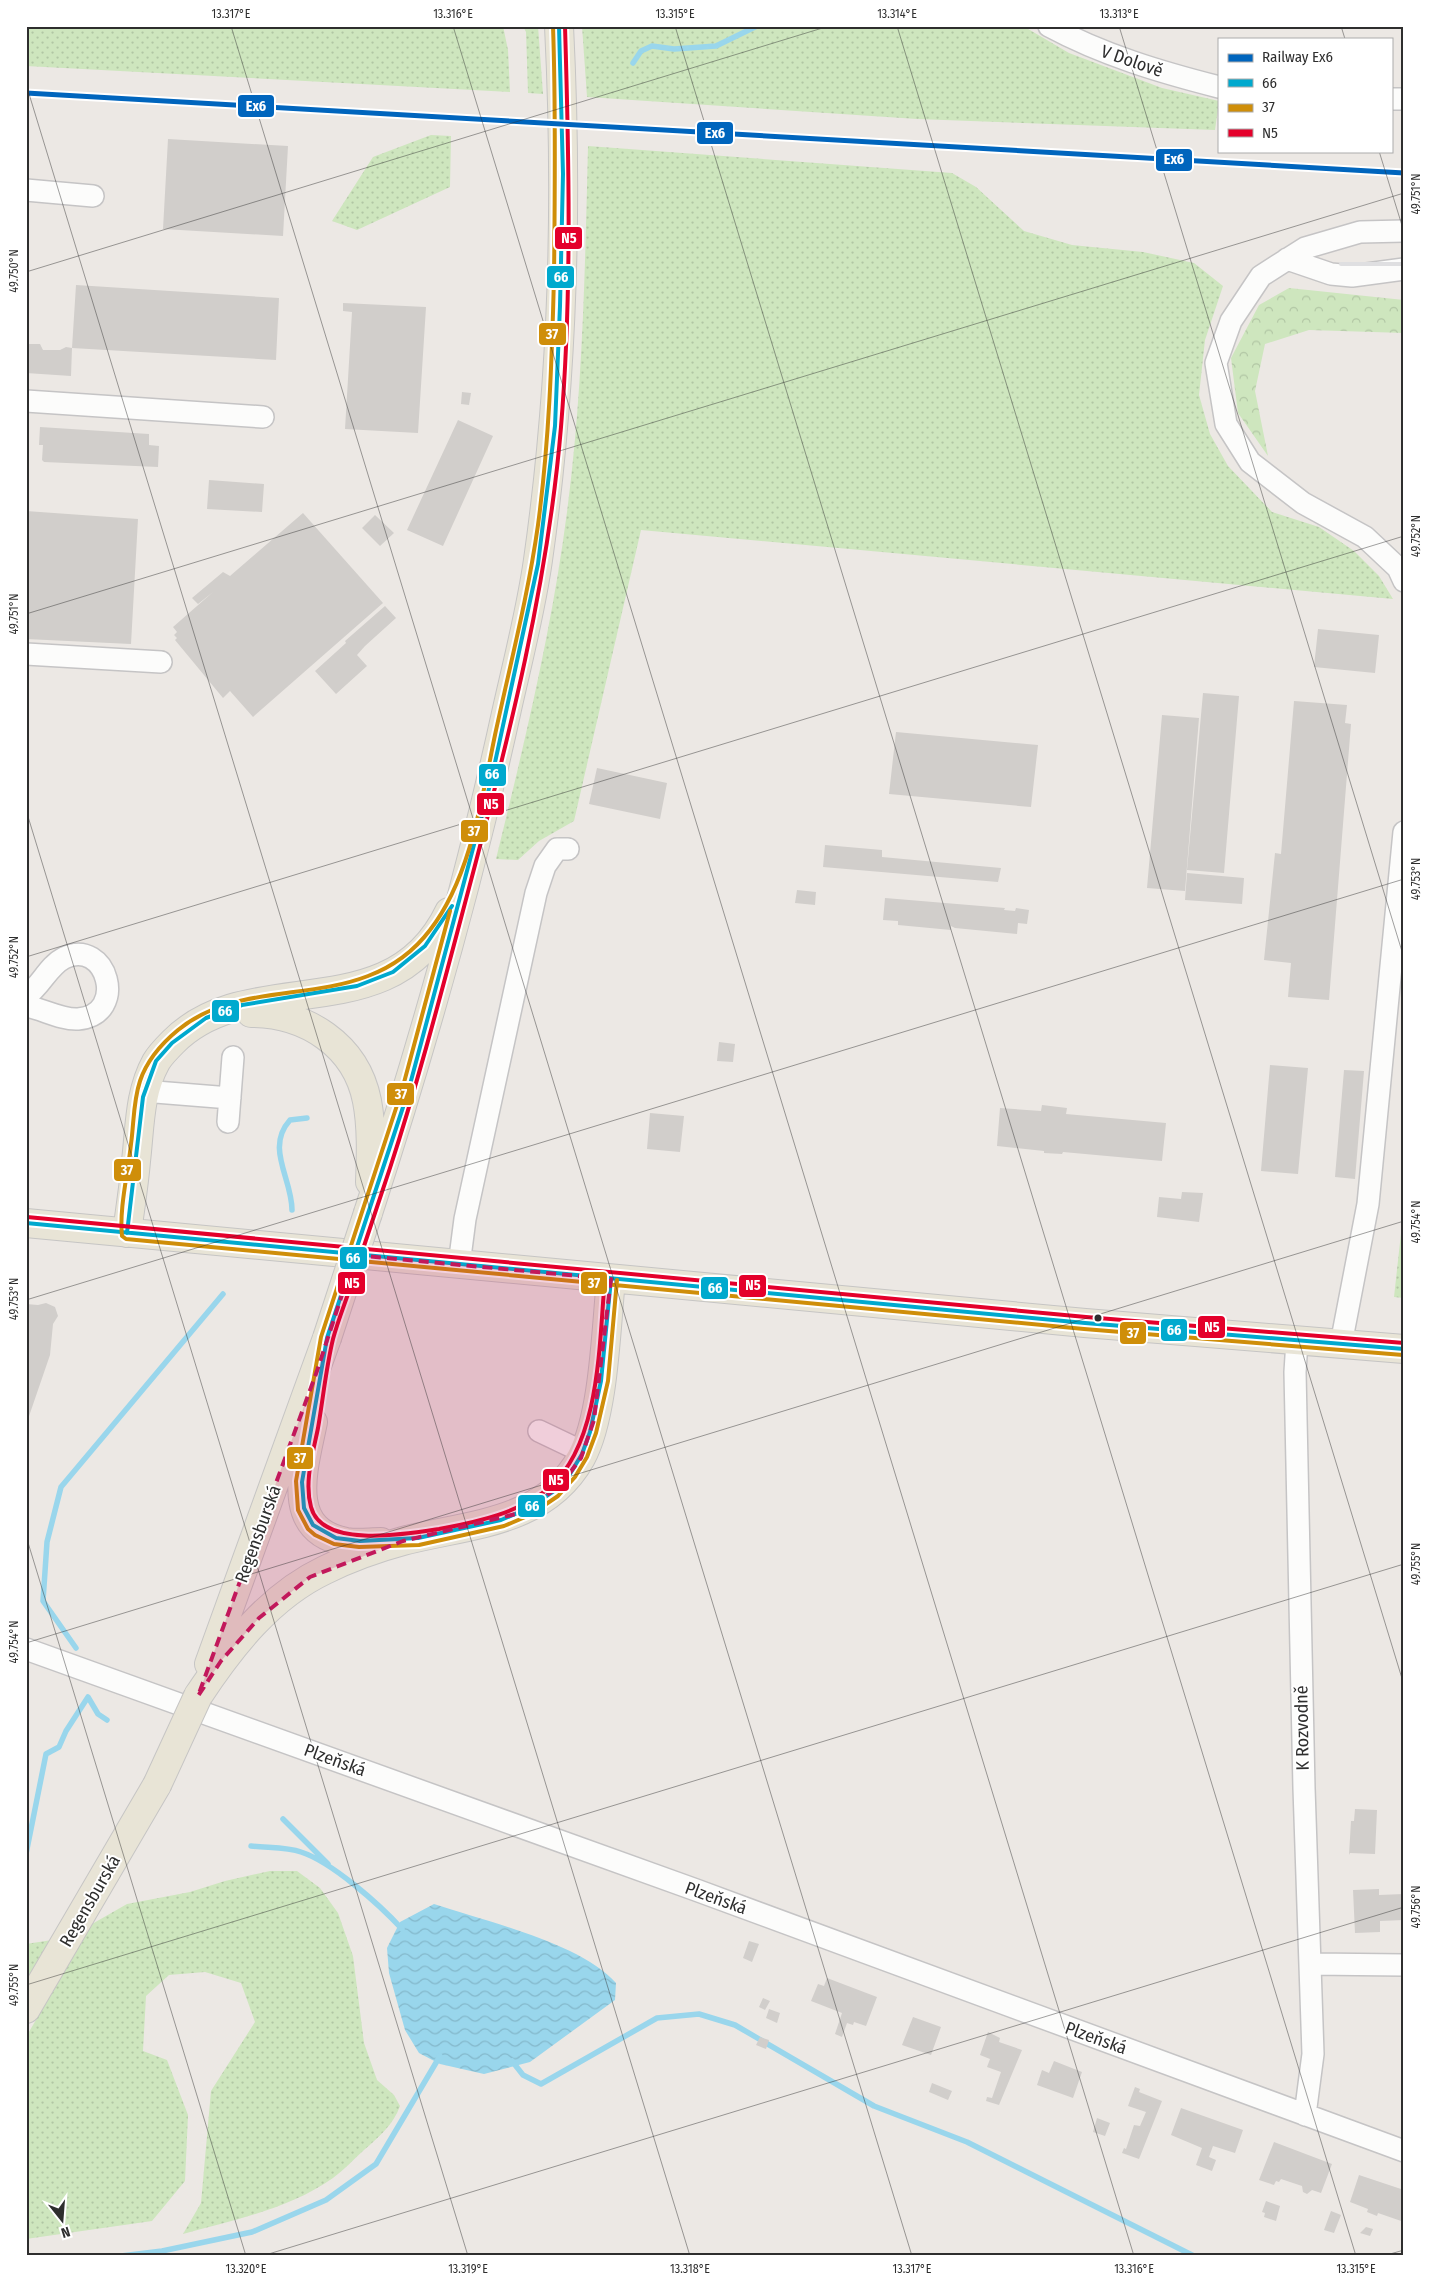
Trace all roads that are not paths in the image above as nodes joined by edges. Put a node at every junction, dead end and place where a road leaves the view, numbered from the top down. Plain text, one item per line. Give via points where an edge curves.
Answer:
1 (559, 26) edge
2 (1049, 26) edge
3 (1218, 87) edge
4 (26, 190) edge
5 (93, 196) dead end
6 (1404, 231) edge
7 (1287, 260) junction
8 (1404, 269) edge
9 (26, 401) edge
10 (263, 417) dead end
11 (1404, 582) edge
12 (26, 654) edge
13 (161, 662) dead end
14 (1404, 832) edge
15 (568, 848) dead end
16 (472, 852) junction
17 (1402, 866) edge
18 (26, 996) edge
19 (26, 1006) edge
20 (200, 1020) junction
21 (234, 1057) dead end
22 (144, 1091) junction
23 (230, 1098) junction
24 (228, 1122) dead end
25 (377, 1162) junction
26 (26, 1223) edge
27 (127, 1233) junction
28 (459, 1265) junction
29 (611, 1280) junction
30 (1297, 1341) junction
31 (1341, 1344) junction
32 (1404, 1349) edge
33 (319, 1372) junction
34 (539, 1431) dead end
35 (584, 1452) junction
36 (403, 1542) junction
37 (26, 1649) edge
38 (216, 1659) junction
39 (1311, 1964) junction
40 (1404, 1964) edge
41 (26, 2009) edge
42 (1305, 2114) junction
43 (1404, 2151) edge

1 - 16 main road via 562,174 555,426 538,564 491,781
2 - 3 street, V Dolově via 1118,58
4 - 5 street
6 - 7 street via 1360,232 1305,248
7 - 8 street via 1331,274 1352,276
7 - 11 street via 1261,276 1230,321 1216,363 1226,424 1250,462 1303,503 1365,537 1398,568
9 - 10 street
12 - 13 street
14 - 17 street
15 - 28 street via 557,849 545,866 536,894 465,1219
16 - 20 main road via 444,923 422,949 388,974 339,991 245,1005
16 - 25 main road via 408,1092
17 - 31 street via 1368,1204
18 - 19 street via 55,963 76,955 94,960 106,976 108,985 104,1004 88,1017 66,1018
20 - 22 main road via 182,1033 157,1061
20 - 25 main road via 222,1015 263,1013 298,1021 327,1036 343,1050 358,1074 367,1100
21 - 23 street
22 - 23 street
22 - 27 main road
23 - 24 street
25 - 33 main road, Regensburská, bridge via 368,1213
26 - 27 main road
27 - 28 main road
28 - 29 main road
29 - 30 main road
29 - 35 main road via 597,1407
30 - 31 main road
30 - 39 street, K Rozvodně via 1294,1372
31 - 32 main road
33 - 36 main road via 302,1482 307,1517 317,1530 335,1540
33 - 38 main road, Regensburská
34 - 35 street
35 - 36 main road via 560,1486 520,1513 480,1526
36 - 38 main road via 339,1563 296,1586
37 - 42 street, Plzeňská
38 - 41 main road, Regensburská, bridge via 144,1808
39 - 40 street
39 - 42 street, K Rozvodně via 1313,2054
42 - 43 street, Plzeňská

